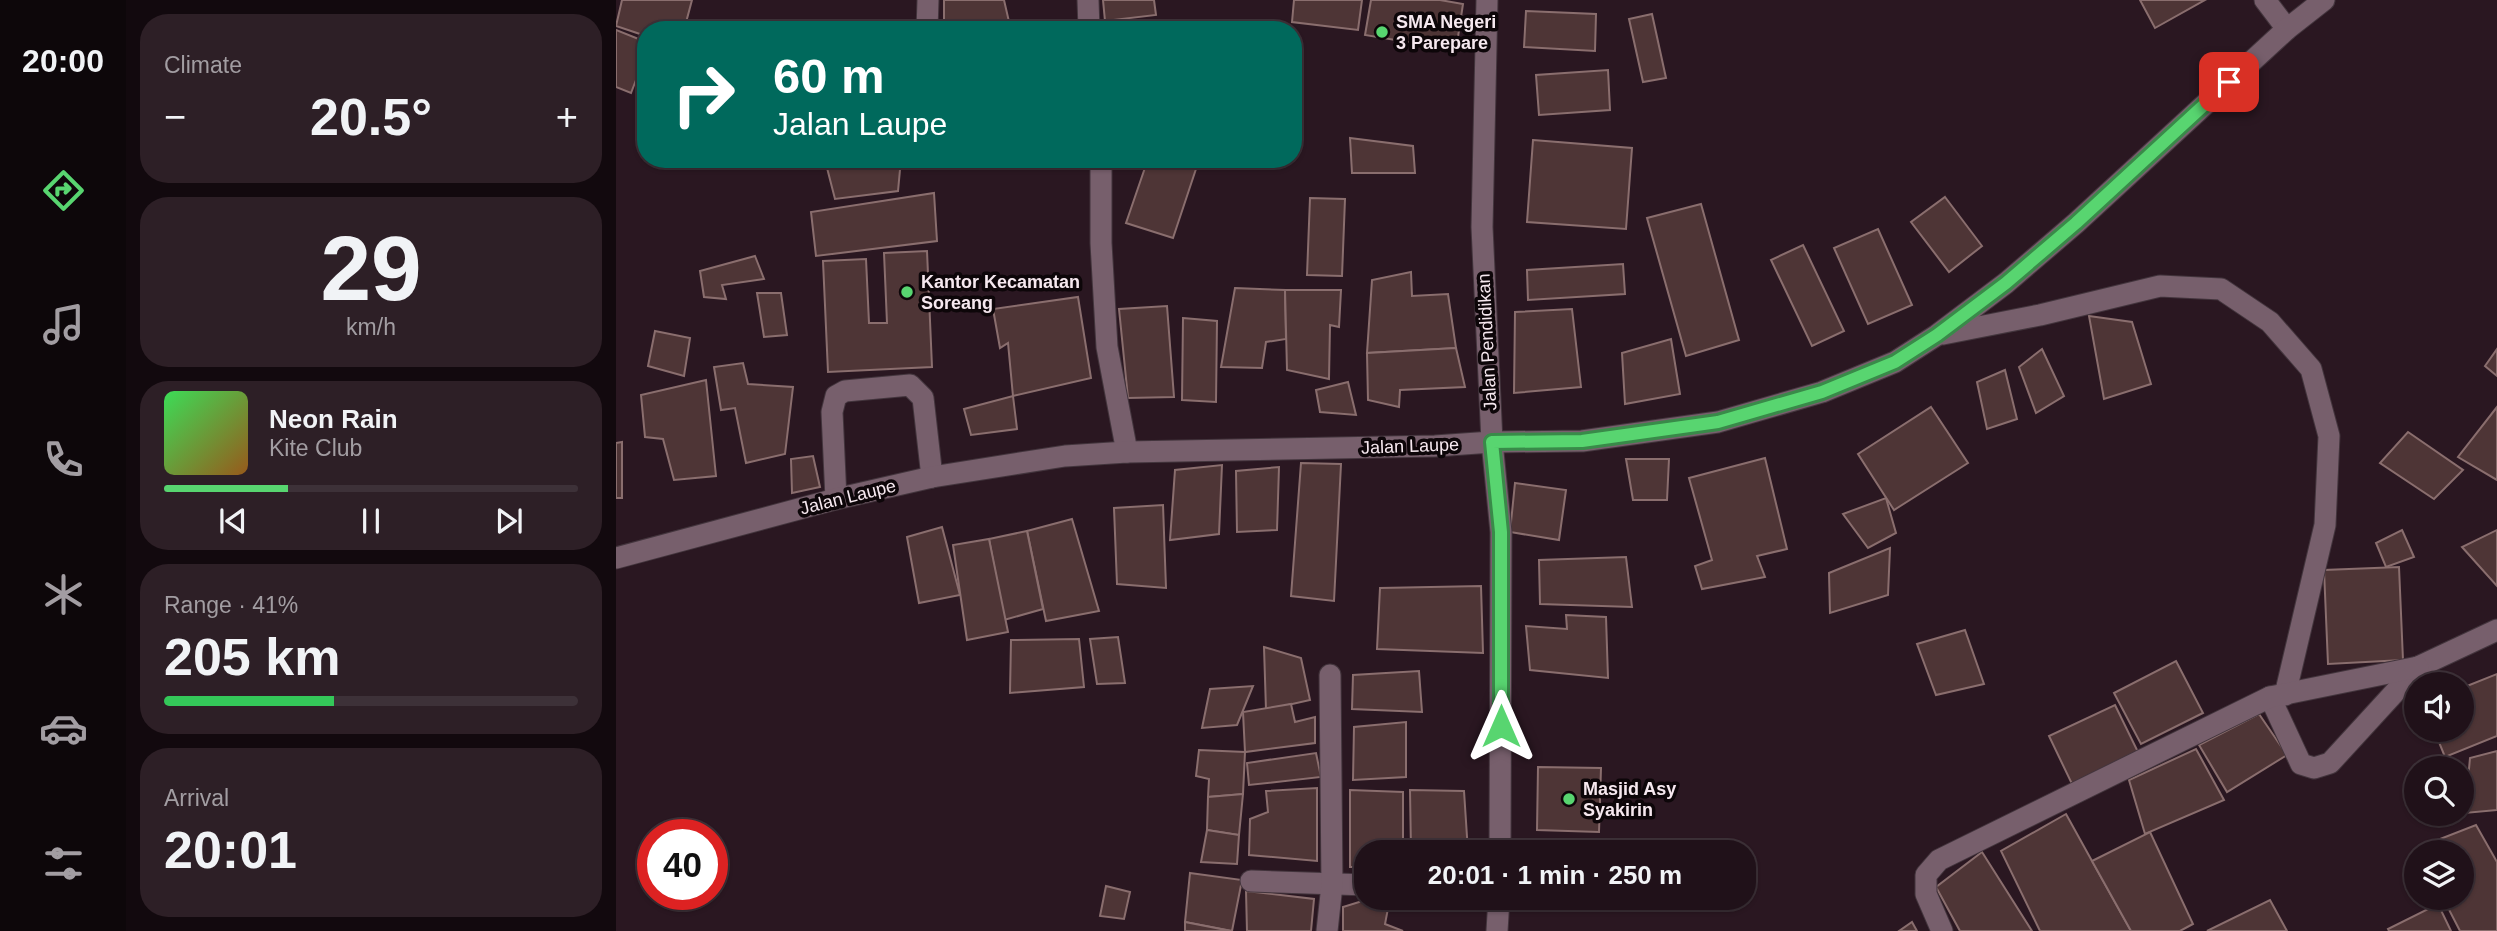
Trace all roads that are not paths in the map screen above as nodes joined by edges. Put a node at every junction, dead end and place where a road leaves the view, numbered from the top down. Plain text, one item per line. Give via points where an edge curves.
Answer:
1 (928, 0) edge
2 (1088, 0) edge
3 (1488, 0) edge
4 (2265, 0) edge
5 (2324, 0) edge
6 (928, 21) edge
7 (1089, 21) edge
8 (2287, 29) junction
9 (1101, 168) edge
10 (1937, 335) junction
11 (1492, 442) junction
12 (1127, 452) junction
13 (932, 477) junction
14 (836, 499) junction
15 (616, 558) edge
16 (2497, 630) edge
17 (2418, 667) junction
18 (1330, 675) dead end
19 (2278, 696) junction
20 (1500, 840) edge
21 (1251, 881) dead end
22 (1332, 885) junction
23 (1354, 885) edge
24 (1498, 910) edge
25 (1327, 931) edge
26 (1497, 931) edge
27 (1942, 931) edge

1 - 6 street
2 - 7 street
3 - 11 street, Jalan Pendidikan via 1482,227
4 - 8 street
5 - 8 street, Jalan Laupe
8 - 10 street, Jalan Laupe via 2076,223
9 - 12 street via 1107,347
10 - 11 street, Jalan Laupe via 1895,362 1822,392 1718,422 1582,441
10 - 19 street via 2160,286 2221,289 2270,322 2311,369 2329,436 2325,525
11 - 12 street, Jalan Laupe
11 - 20 street, Jalan Pendidikan via 1501,532
12 - 13 street, Jalan Laupe via 1065,456
13 - 14 street, Jalan Laupe
13 - 14 street via 923,398 910,385 845,391 836,396 832,412
14 - 15 street, Jalan Laupe
16 - 17 street
17 - 19 street
17 - 19 street via 2330,763 2314,768 2301,764
18 - 22 street
19 - 27 street via 1939,860 1926,875 1926,894
21 - 22 street
22 - 23 street
22 - 25 street
24 - 26 street

